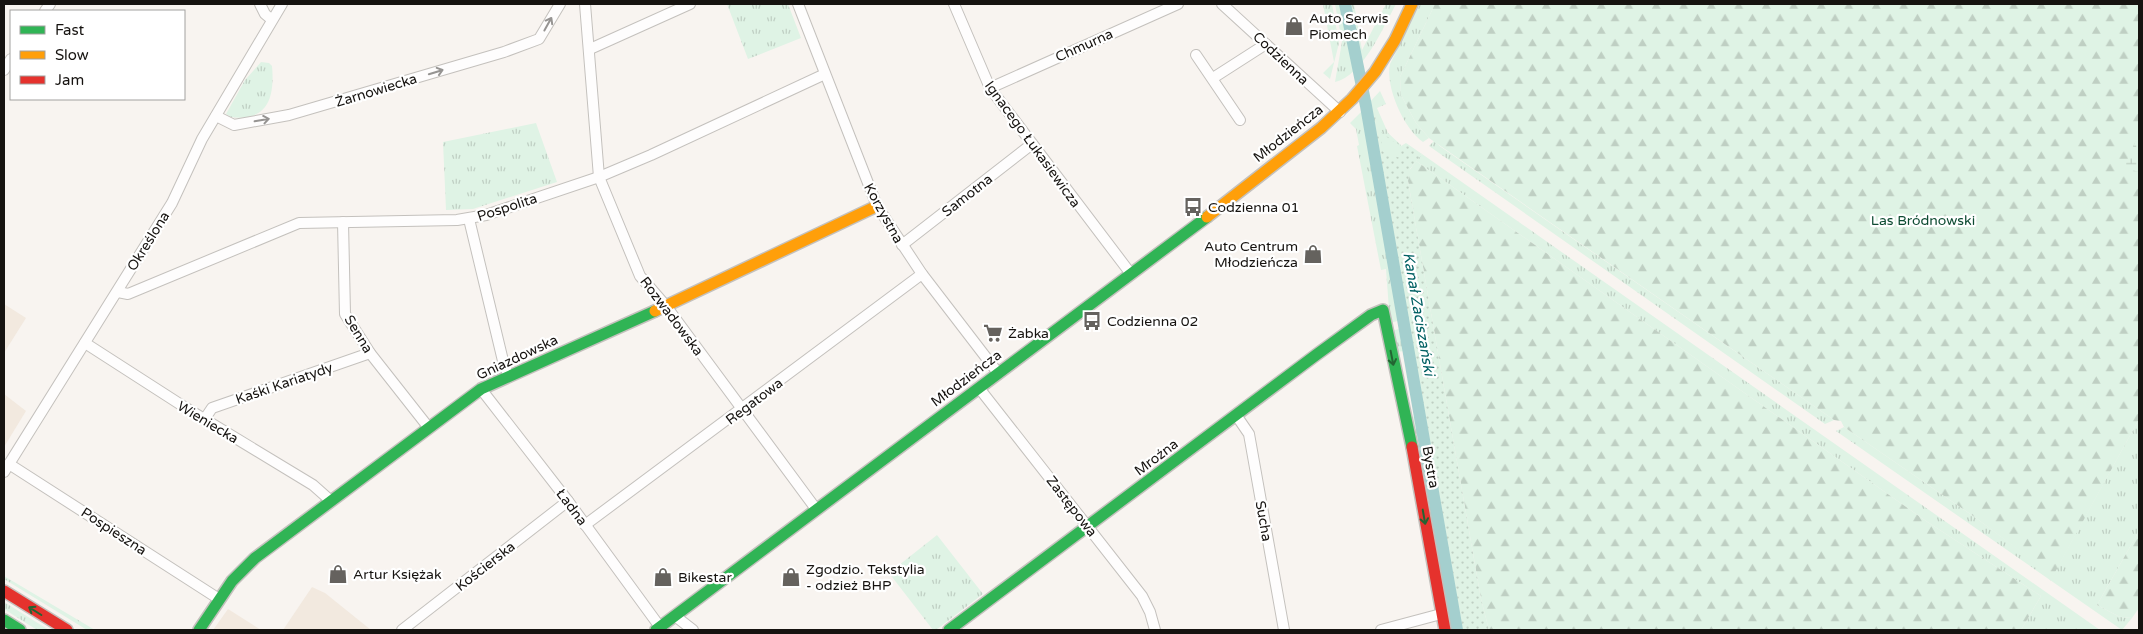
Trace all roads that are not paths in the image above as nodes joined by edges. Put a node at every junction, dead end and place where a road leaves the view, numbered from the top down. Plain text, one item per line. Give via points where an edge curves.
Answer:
1 (260, 4) edge
2 (282, 4) edge
3 (560, 4) edge
4 (585, 4) edge
5 (690, 4) edge
6 (798, 4) edge
7 (954, 4) edge
8 (1178, 4) edge
9 (1222, 4) edge
10 (1412, 4) edge
11 (271, 19) junction
12 (1266, 44) junction
13 (590, 50) junction
14 (1196, 55) dead end
15 (825, 74) junction
16 (1213, 78) junction
17 (990, 88) junction
18 (1340, 112) junction
19 (216, 116) junction
20 (1240, 120) dead end
21 (1032, 144) junction
22 (600, 176) junction
23 (877, 206) junction
24 (469, 219) junction
25 (343, 222) junction
26 (902, 245) junction
27 (922, 274) junction
28 (1131, 274) junction
29 (118, 292) junction
30 (666, 306) junction
31 (1383, 310) joint
32 (85, 343) junction
33 (370, 353) junction
34 (998, 373) junction
35 (508, 376) junction
36 (978, 388) junction
37 (481, 389) junction
38 (742, 410) junction
39 (1236, 415) junction
40 (204, 420) junction
41 (429, 428) junction
42 (6, 468) edge
43 (331, 501) junction
44 (568, 501) junction
45 (816, 509) junction
46 (586, 525) junction
47 (1089, 526) junction
48 (4, 591) edge
49 (219, 599) junction
50 (1441, 614) junction
51 (675, 616) junction
52 (4, 620) edge
53 (658, 629) edge
54 (20, 630) edge
55 (67, 630) edge
56 (199, 630) edge
57 (402, 630) edge
58 (693, 630) edge
59 (949, 630) edge
60 (1155, 630) edge
61 (1284, 630) edge
62 (1381, 630) edge
63 (1445, 630) edge

1 - 11 street
2 - 11 street, Określona
19 -> 3 street, Żarnowiecka via 234,125 289,115 535,42
4 - 13 street, Rozwadowska
5 - 13 street
6 - 15 street, Korzystna
7 - 17 street, Ignacego Łukasiewicza
8 - 17 street, Chmurna
9 - 12 street, Codzienna
10 - 18 street, Młodzieńcza via 1390,48 1367,82
11 - 19 street, Określona
12 - 16 street
12 - 18 street, Codzienna
13 - 22 street, Rozwadowska
14 - 16 street
15 - 22 street, Pospolita
15 - 23 street, Korzystna
16 - 20 street
17 - 21 street, Ignacego Łukasiewicza
18 - 28 street, Młodzieńcza
19 - 29 street, Określona via 172,203
21 - 26 street, Samotna
21 - 28 street, Ignacego Łukasiewicza
22 - 24 street, Pospolita
22 - 30 street, Rozwadowska via 640,276
23 - 26 street, Korzystna
23 - 30 street, Gniazdowska
24 - 25 street, Pospolita
24 - 35 street
25 - 29 street, Pospolita via 292,225 128,294
25 - 33 street, Senna via 345,314
26 - 27 street, Korzystna
27 - 34 street, Korzystna
27 - 38 street, Regatowa
28 - 34 street, Młodzieńcza
29 - 32 street, Określona
30 - 35 street, Gniazdowska
30 - 38 street, Rozwadowska
31 - 39 street, Mroźna via 1371,315
31 -> 50 street, Bystra via 1404,403
32 - 40 street, Wieniecka
32 - 42 street, Określona
33 - 40 street, Kaśki Kariatydy via 212,408
33 - 41 street, Senna
34 - 36 street, Młodzieńcza
35 - 37 street, Gniazdowska
36 - 45 street, Młodzieńcza
36 - 47 street, Zastępowa
37 - 41 street, Gniazdowska
37 - 44 street, Ładna
38 - 45 street, Rozwadowska
38 - 46 street, Regatowa
39 - 47 street, Mroźna
39 - 61 street, Sucha via 1249,434
40 - 43 street, Wieniecka via 313,485
41 - 43 street, Gniazdowska
42 - 49 street, Pospieszna
43 - 49 street, Gniazdowska via 255,558
44 - 46 street, Ładna
44 - 57 street, Kościerska
45 - 51 street, Młodzieńcza
46 - 53 street, Ładna
47 - 59 street, Mroźna
47 - 60 street, Zastępowa via 1146,602
55 -> 48 street
49 - 56 street, Gniazdowska
50 - 62 street
50 - 63 street, Bystra
51 - 53 street, Młodzieńcza
51 - 58 street
52 - 54 street

